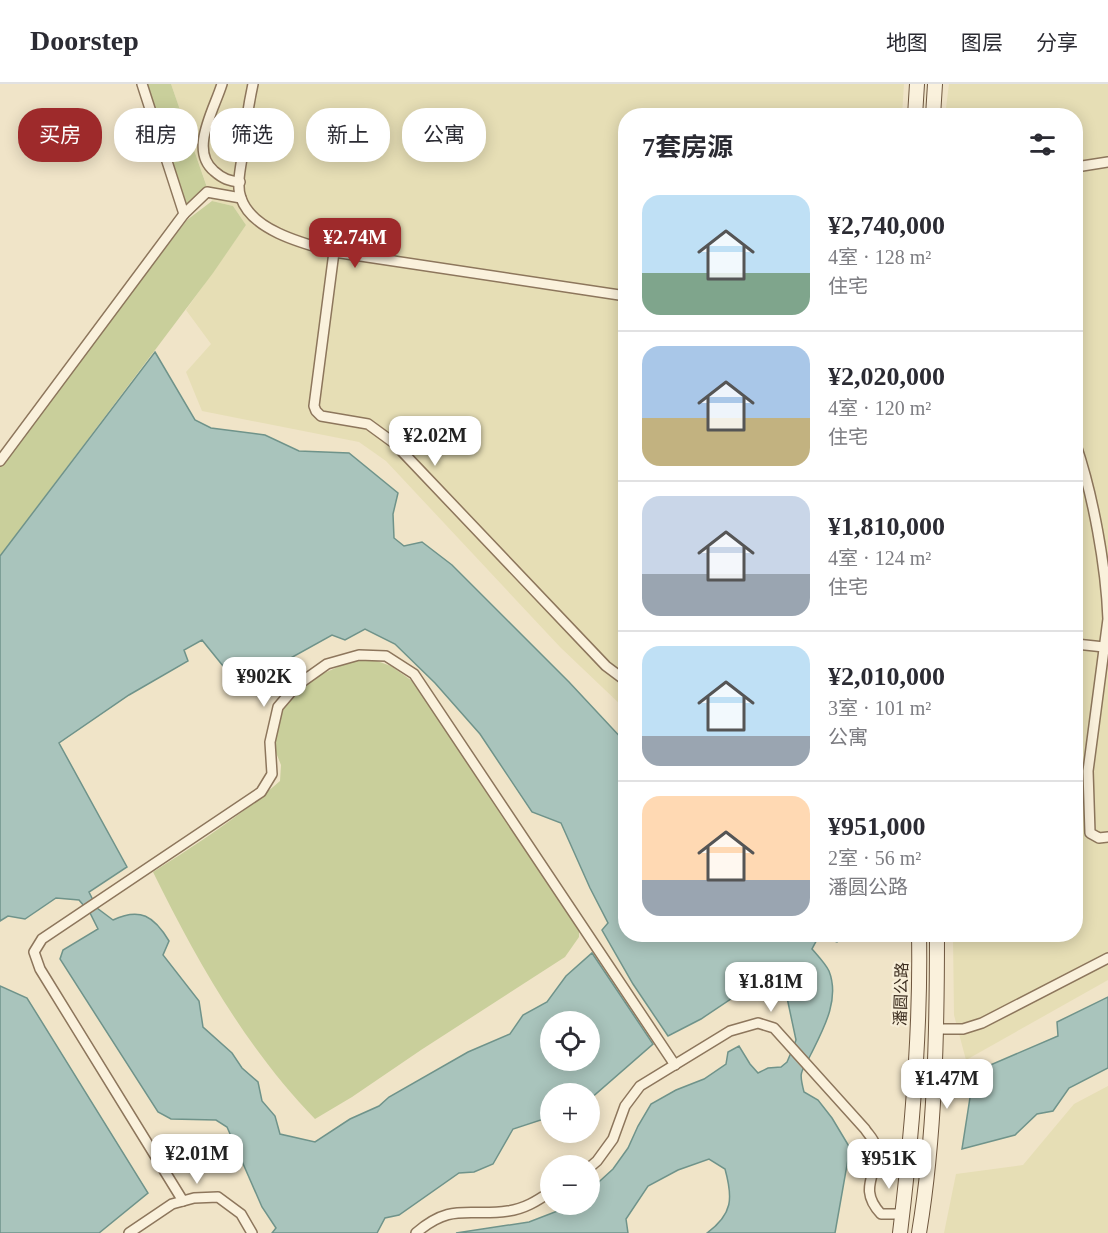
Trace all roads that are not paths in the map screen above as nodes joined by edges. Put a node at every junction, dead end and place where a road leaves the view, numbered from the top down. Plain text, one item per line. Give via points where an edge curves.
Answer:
1 (142, 84) edge
2 (222, 84) edge
3 (253, 84) edge
4 (918, 84) edge
5 (935, 84) edge
6 (916, 108) edge
7 (934, 108) edge
8 (1108, 162) edge
9 (1083, 166) edge
10 (240, 182) junction
11 (240, 198) junction
12 (184, 214) junction
13 (334, 252) junction
14 (618, 295) edge
15 (0, 461) edge
16 (1083, 472) edge
17 (1083, 645) edge
18 (1104, 647) junction
19 (618, 675) edge
20 (1108, 837) edge
21 (919, 942) edge
22 (937, 942) edge
23 (1108, 958) edge
24 (935, 1029) junction
25 (675, 1065) junction
26 (600, 1157) edge
27 (540, 1199) edge
28 (183, 1201) junction
29 (902, 1214) junction
30 (129, 1233) edge
31 (252, 1233) edge
32 (416, 1233) edge
33 (900, 1233) edge
34 (919, 1233) edge

1 - 12 street
2 - 10 street via 203,144 204,159 222,178
3 - 10 street
4 - 6 main road
5 - 7 main road
8 - 9 street
10 - 11 street
11 - 12 street via 207,192
11 - 13 street via 266,226
12 - 15 street
13 - 14 street
13 - 19 street via 316,411 321,416 368,424 394,443
16 - 18 street via 1107,598
17 - 18 street
18 - 20 street via 1088,796 1090,833
21 - 29 main road, 潘圆公路 via 915,1072
22 - 24 main road
23 - 24 street via 982,1023 963,1029
24 - 34 main road
25 - 26 street via 640,1086 625,1106 613,1139
25 - 28 street via 414,674 387,656 359,655 327,664 296,686 278,707 270,742 272,774 261,792 42,939 34,952 40,969
25 - 29 street via 730,1031 758,1023 774,1028 875,1143 876,1157 869,1184 871,1204 881,1214
27 - 32 street via 509,1211 458,1212 430,1221
28 - 30 street via 172,1204
28 - 31 street via 218,1197 241,1214
29 - 33 main road, 潘圆公路

